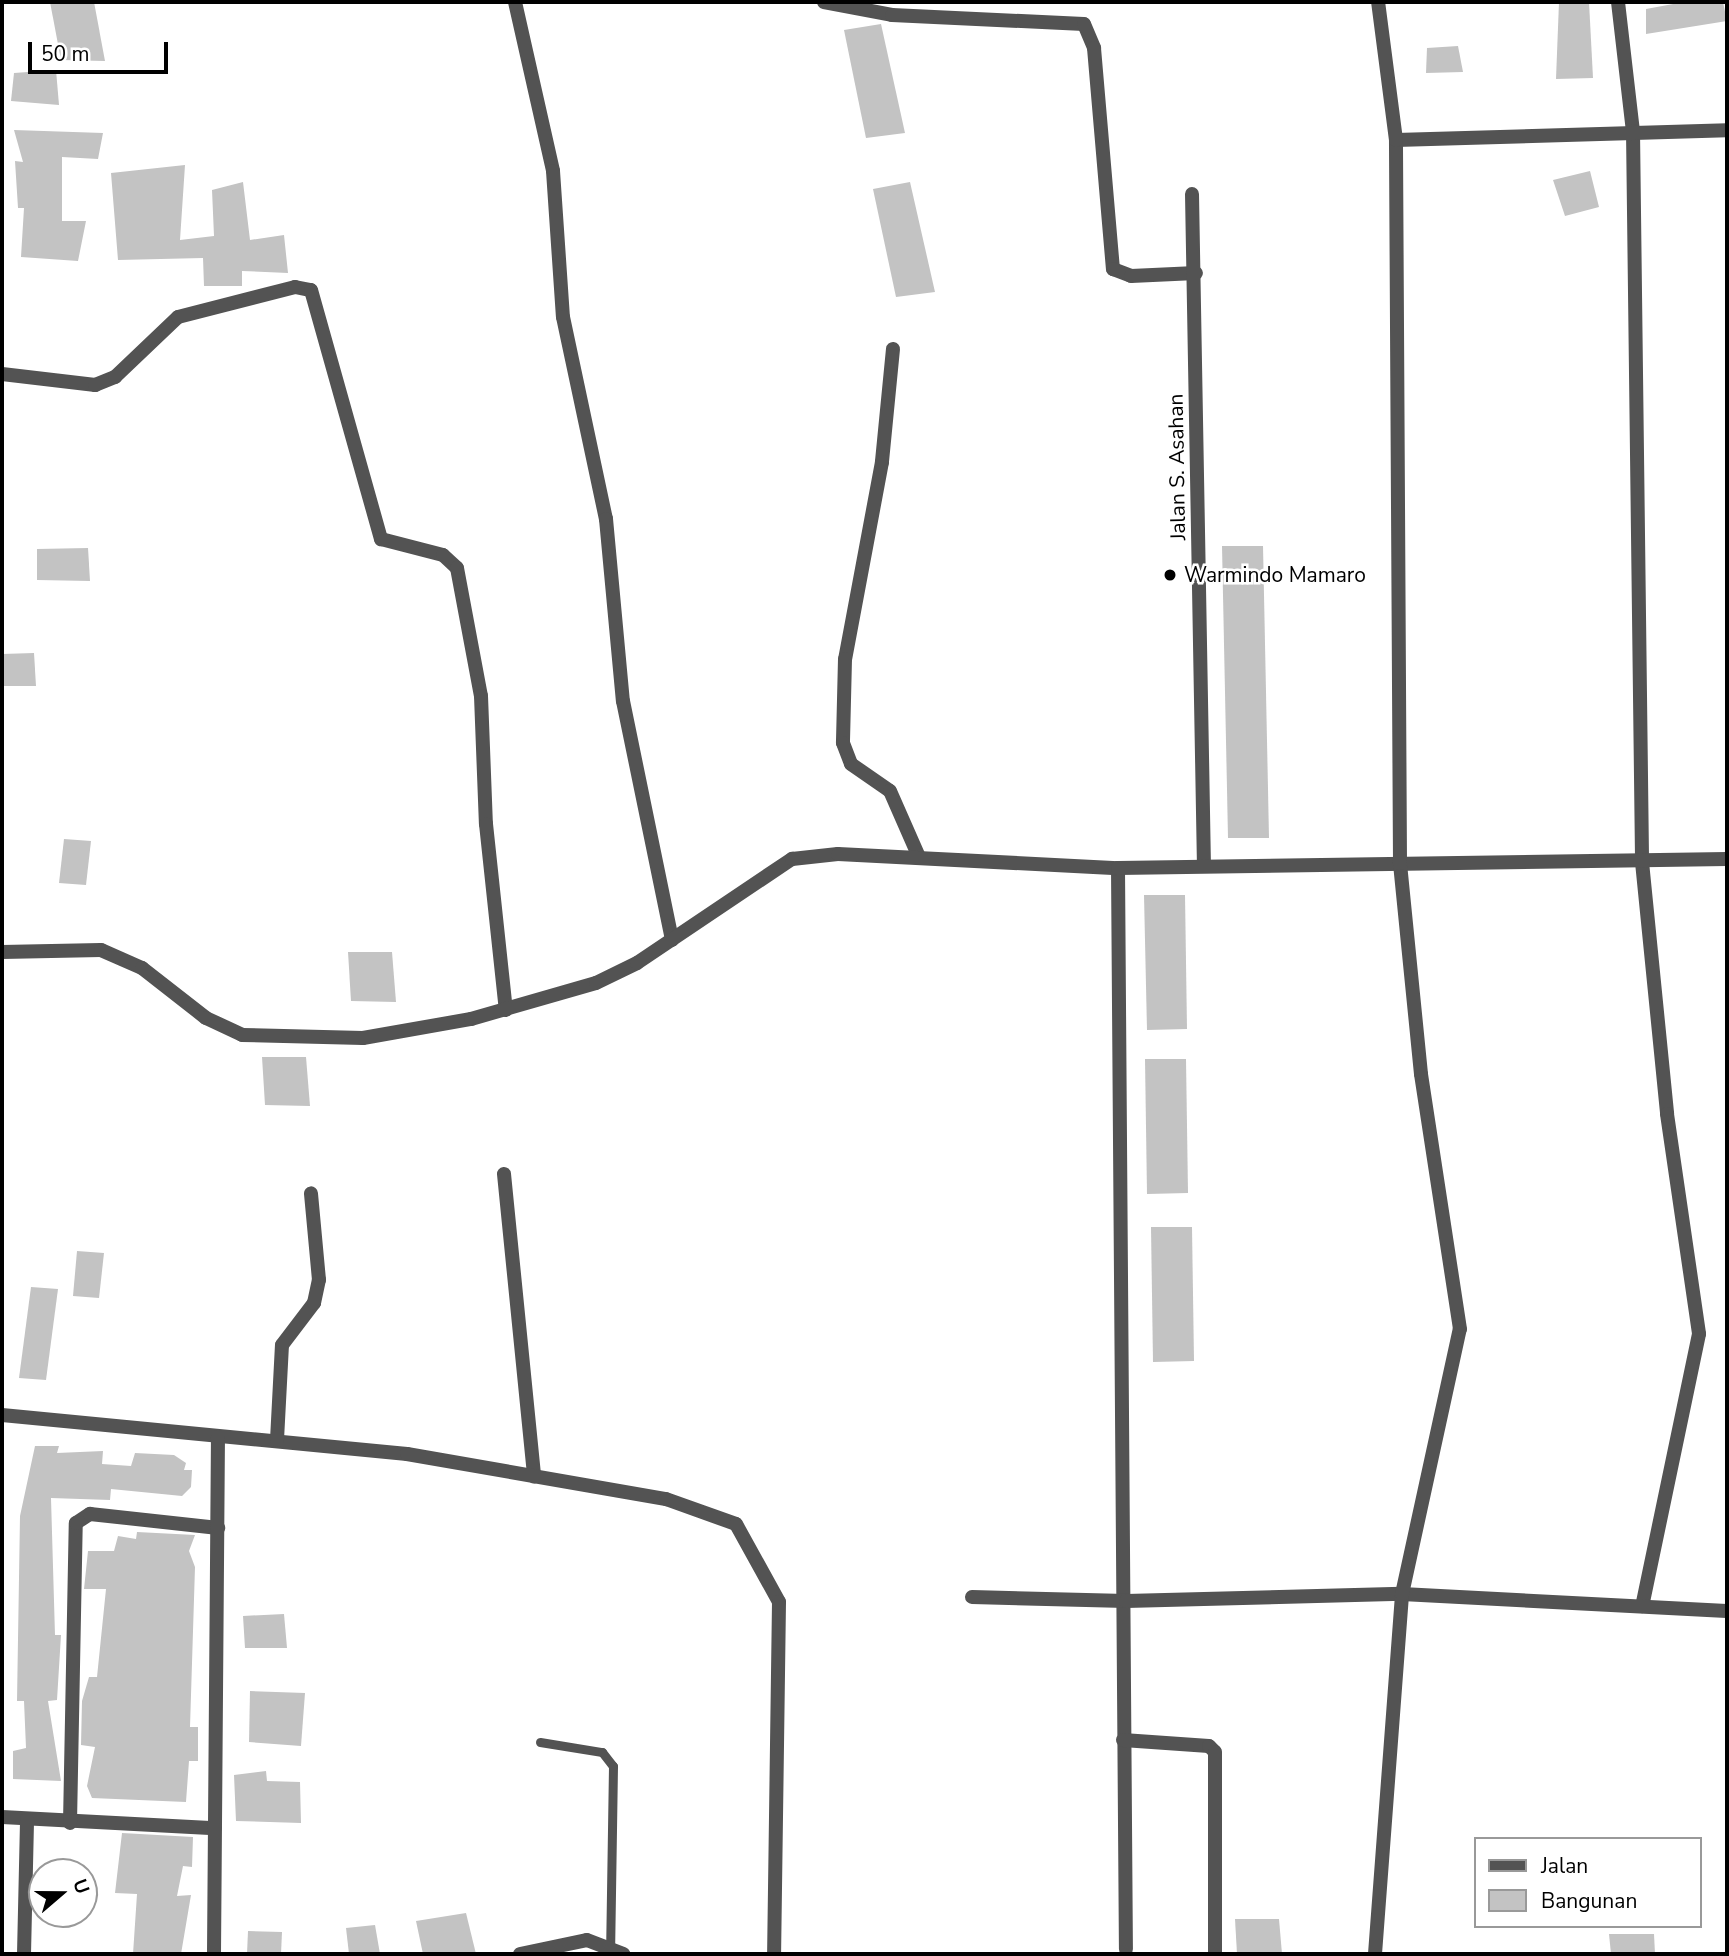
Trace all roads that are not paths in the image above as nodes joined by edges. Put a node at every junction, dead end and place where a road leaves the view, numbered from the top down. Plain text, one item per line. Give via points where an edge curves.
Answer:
1 (515, 2) edge
2 (824, 2) edge
3 (1378, 2) edge
4 (1618, 2) edge
5 (1727, 130) edge
6 (1633, 131) junction
7 (1396, 140) junction
8 (1192, 194) dead end
9 (1196, 273) junction
10 (893, 349) dead end
11 (2, 374) edge
12 (919, 857) junction
13 (1727, 859) edge
14 (1642, 862) junction
15 (1400, 863) junction
16 (1204, 866) junction
17 (1118, 868) junction
18 (672, 940) junction
19 (2, 952) edge
20 (506, 1010) junction
21 (504, 1174) dead end
22 (311, 1193) dead end
23 (2, 1415) edge
24 (218, 1437) junction
25 (277, 1440) junction
26 (534, 1477) junction
27 (218, 1528) junction
28 (1402, 1594) junction
29 (972, 1597) dead end
30 (1126, 1601) junction
31 (1642, 1606) junction
32 (1727, 1611) edge
33 (1123, 1740) junction
34 (540, 1742) dead end
35 (2, 1817) edge
36 (27, 1819) junction
37 (70, 1823) junction
38 (215, 1828) junction
39 (1126, 1949) dead end
40 (614, 1952) edge
41 (24, 1954) edge
42 (214, 1954) edge
43 (520, 1954) edge
44 (774, 1954) edge
45 (1215, 1954) edge
46 (1375, 1954) edge

1 - 18 street via 550,149 563,317 606,519 623,701
2 - 9 street via 892,15 1084,24 1094,48 1113,269 1131,276
3 - 7 street
4 - 6 street
5 - 6 street
6 - 7 street
6 - 14 street
7 - 15 street
8 - 9 street, Jalan S. Asahan
9 - 16 street, Jalan S. Asahan
10 - 12 street via 881,462 845,659 843,743 851,764 890,790
11 - 20 street via 102,383 178,317 295,287 311,289 381,538 443,555 457,568 481,696 486,824
12 - 17 street
12 - 18 street via 792,859 768,869
13 - 14 street
14 - 15 street
14 - 31 street via 1667,1114 1699,1334
15 - 16 street
15 - 28 street via 1421,1074 1460,1329
16 - 17 street
17 - 30 street
18 - 20 street via 596,983
19 - 20 street via 102,950 142,968 206,1018 242,1035 363,1038
21 - 26 street
22 - 25 street via 319,1280 314,1303 282,1345
23 - 24 street
24 - 25 street
24 - 27 street
25 - 26 street
26 - 44 street via 666,1499 736,1524 764,1565 779,1602
27 - 37 street via 90,1514 76,1523
27 - 38 street
28 - 30 street
28 - 31 street
28 - 46 street
29 - 30 street
30 - 33 street
31 - 32 street
33 - 39 street
33 - 45 street via 1209,1746 1215,1752
34 - 40 lane via 602,1752 613,1766
35 - 36 street
36 - 37 street
36 - 41 street
37 - 38 street
38 - 42 street
40 - 43 street via 587,1940

